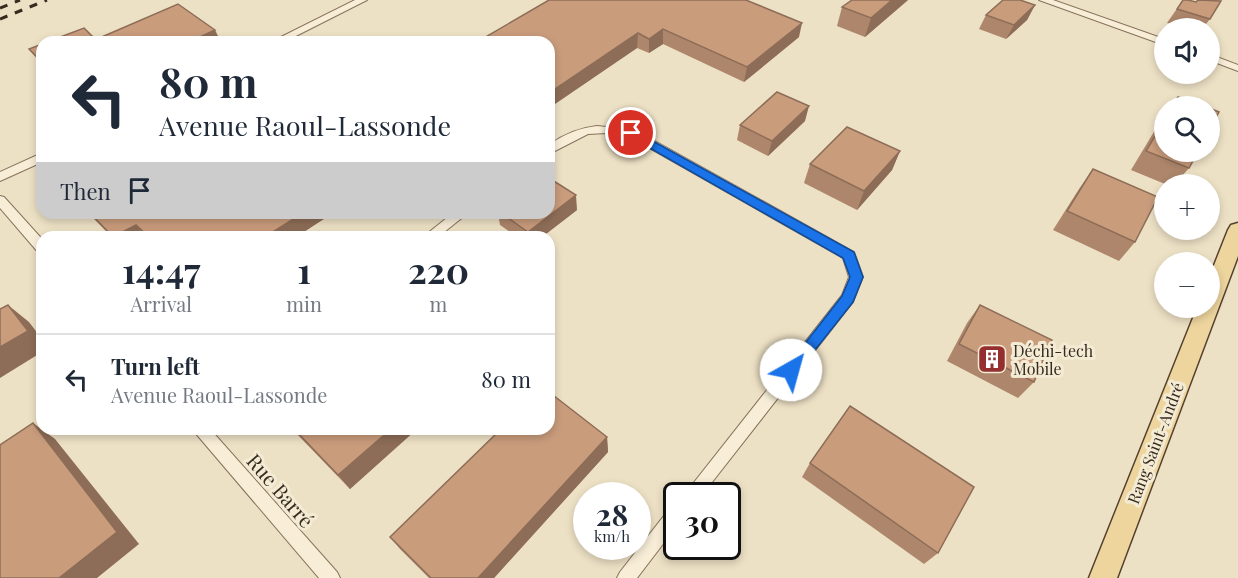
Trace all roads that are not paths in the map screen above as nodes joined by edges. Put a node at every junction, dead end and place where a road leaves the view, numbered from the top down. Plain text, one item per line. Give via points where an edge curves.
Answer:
1 (362, 0) edge
2 (1044, 0) edge
3 (288, 36) edge
4 (1154, 38) edge
5 (1220, 61) edge
6 (1238, 68) edge
7 (555, 146) edge
8 (36, 160) edge
9 (0, 177) edge
10 (0, 200) edge
11 (454, 219) edge
12 (1238, 230) edge
13 (437, 231) edge
14 (36, 241) edge
15 (1220, 276) edge
16 (1203, 318) edge
17 (205, 435) edge
18 (702, 482) edge
19 (663, 531) edge
20 (331, 578) edge
21 (626, 578) edge
22 (1102, 578) edge

1 - 3 street
2 - 4 street
5 - 6 street
7 - 18 street via 581,130 601,127 631,133 849,255 856,277 848,298
8 - 9 street
10 - 14 street
11 - 13 street
12 - 15 main road, Rang Saint-André
16 - 22 main road, Rang Saint-André
17 - 20 street, Rue Barré
19 - 21 street

